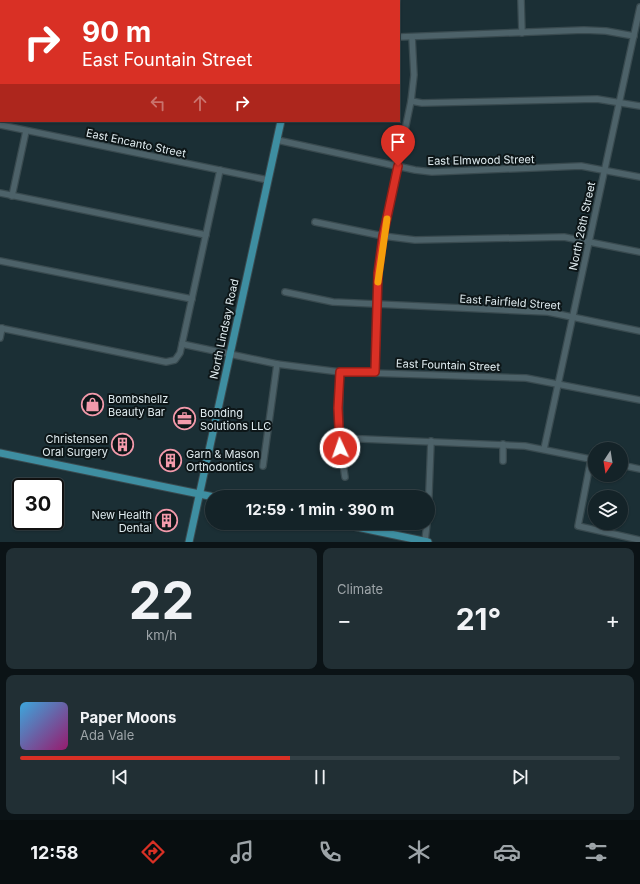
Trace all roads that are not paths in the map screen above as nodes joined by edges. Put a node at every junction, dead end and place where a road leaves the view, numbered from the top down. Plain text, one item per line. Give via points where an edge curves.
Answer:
1 (521, 0) edge
2 (640, 7) edge
3 (522, 33) junction
4 (634, 36) junction
5 (400, 37) edge
6 (412, 37) junction
7 (412, 102) junction
8 (619, 102) junction
9 (640, 106) edge
10 (281, 122) edge
11 (0, 125) edge
12 (26, 131) junction
13 (277, 140) junction
14 (398, 166) junction
15 (220, 170) junction
16 (604, 170) junction
17 (640, 177) edge
18 (268, 180) junction
19 (0, 193) edge
20 (12, 196) junction
21 (315, 222) dead end
22 (206, 235) junction
23 (383, 236) junction
24 (589, 241) junction
25 (640, 252) edge
26 (0, 260) edge
27 (286, 292) dead end
28 (192, 300) junction
29 (378, 304) junction
30 (572, 316) junction
31 (1, 328) edge
32 (640, 331) edge
33 (0, 338) edge
34 (182, 344) junction
35 (230, 354) junction
36 (277, 364) junction
37 (340, 372) junction
38 (375, 372) junction
39 (558, 383) junction
40 (640, 400) edge
41 (339, 438) junction
42 (431, 441) junction
43 (503, 444) junction
44 (544, 449) junction
45 (0, 453) edge
46 (588, 459) edge
47 (503, 462) dead end
48 (263, 466) dead end
49 (628, 466) edge
50 (640, 469) edge
51 (345, 477) dead end
52 (588, 482) edge
53 (429, 490) edge
54 (199, 494) junction
55 (205, 495) edge
56 (370, 530) edge
57 (427, 530) edge
58 (640, 540) edge
59 (189, 542) edge
60 (426, 542) edge

1 - 3 street
2 - 4 street, North 26th Street
3 - 4 street via 606,31
3 - 6 street
4 - 8 street, North 26th Street
5 - 6 street
6 - 7 street
7 - 8 street via 597,99
7 - 14 street
8 - 9 street
8 - 16 street, North 26th Street
10 - 13 main road, North Lindsay Road
11 - 12 street, East Encanto Street
12 - 15 street, East Encanto Street
12 - 20 street
13 - 14 street, East Elmwood Street
13 - 18 main road, North Lindsay Road
14 - 16 street, East Elmwood Street via 441,173 580,166
14 - 23 street
15 - 18 street, East Encanto Street
15 - 22 street
16 - 17 street, East Elmwood Street
16 - 24 street, North 26th Street
18 - 35 main road, North Lindsay Road
19 - 20 street
20 - 22 street
21 - 23 street
22 - 28 street
23 - 24 street via 415,240 564,237
23 - 29 street via 378,273
24 - 25 street
24 - 30 street, North 26th Street
26 - 28 street
27 - 29 street, East Fairfield Street via 333,302
28 - 34 street
29 - 30 street, East Fairfield Street via 548,312
29 - 38 street
30 - 32 street, East Fairfield Street
30 - 39 street, North 26th Street
31 - 33 street
31 - 34 street via 166,362 179,356
34 - 35 street, East Fountain Street
35 - 36 street, East Fountain Street
35 - 54 main road, North Lindsay Road
36 - 37 street, East Fountain Street
36 - 48 street
37 - 38 street, East Fountain Street
37 - 41 street
38 - 39 street, East Fountain Street via 526,378
39 - 40 street, East Fountain Street
39 - 44 street, North 26th Street
41 - 42 street
41 - 51 street
42 - 43 street
42 - 53 street
43 - 44 street
43 - 47 street
44 - 46 street
45 - 54 main road
49 - 50 street
52 - 58 street via 578,526
54 - 55 main road
54 - 59 main road, North Lindsay Road
56 - 60 main road
57 - 60 street

